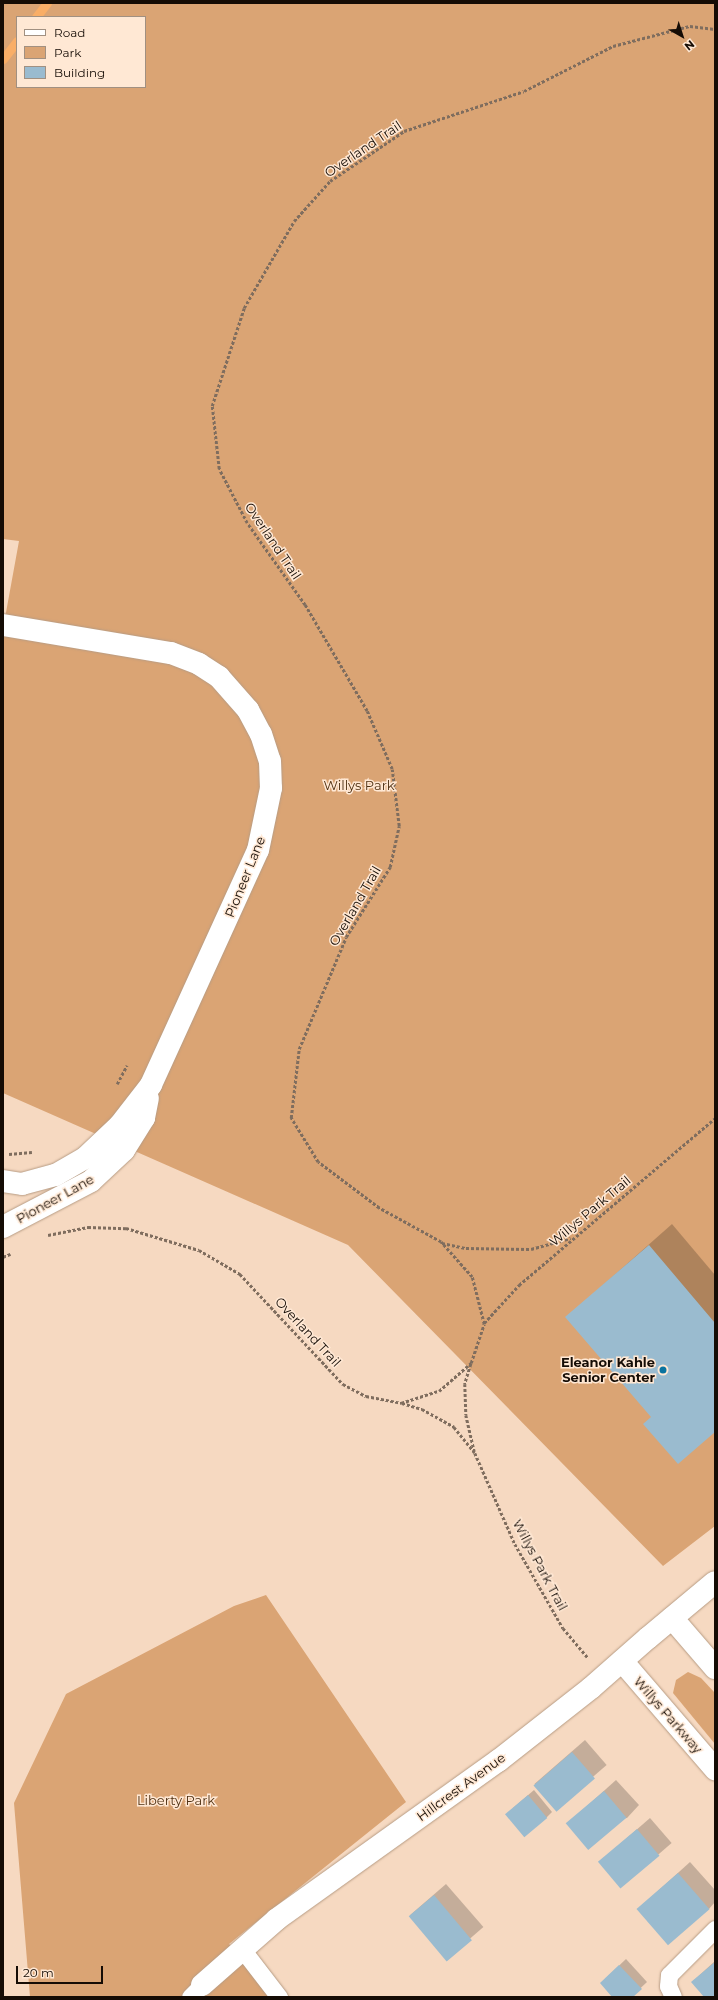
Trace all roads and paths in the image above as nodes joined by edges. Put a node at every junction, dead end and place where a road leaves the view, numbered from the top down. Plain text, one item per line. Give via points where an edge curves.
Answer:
1 (715, 29) edge
2 (3, 625) edge
3 (128, 1065) dead end
4 (151, 1085) junction
5 (112, 1091) dead end
6 (715, 1118) edge
7 (35, 1152) dead end
8 (3, 1154) edge
9 (3, 1181) edge
10 (3, 1228) edge
11 (41, 1238) dead end
12 (574, 1238) junction
13 (441, 1242) junction
14 (14, 1251) dead end
15 (3, 1257) edge
16 (484, 1324) junction
17 (471, 1363) junction
18 (401, 1403) junction
19 (475, 1453) junction
20 (715, 1582) edge
21 (672, 1618) junction
22 (622, 1661) junction
23 (715, 1668) edge
24 (604, 1676) junction
25 (715, 1768) edge
26 (715, 1929) edge
27 (242, 1949) junction
28 (196, 1991) edge
29 (278, 1997) edge
30 (673, 1997) edge

1 - 13 path, Overland Trail via 690,26 614,46 524,91 404,132 330,181 294,221 244,308 212,406 219,469 247,523 305,605 368,711 393,776 399,826 390,867 346,937 299,1049 290,1118 318,1162 379,1208
2 - 4 street, Pioneer Lane via 171,653 199,664 219,677 248,710 268,754 272,788 258,850
3 - 5 path
4 - 9 street, Pioneer Lane via 120,1125 85,1158 48,1177 22,1184
4 - 10 street, Pioneer Lane via 144,1118 124,1150 91,1182
6 - 12 path, Willys Park Trail
7 - 8 path
11 - 18 path, Overland Trail via 88,1227 126,1228 199,1250 240,1274 343,1384 366,1396
12 - 13 path, Overland Trail via 531,1249 466,1248
12 - 16 path, Willys Park Trail via 519,1285
13 - 16 path, Overland Trail via 472,1277
14 - 15 path
16 - 17 path, Overland Trail
17 - 18 path, Overland Trail via 439,1392
17 - 19 path, Willys Park Trail via 465,1384 466,1415
18 - 19 path, Willys Park Trail via 422,1409 454,1427
19 - 24 path, Willys Park Trail via 516,1544 563,1628
20 - 21 street, Hillcrest Avenue
21 - 22 street, Hillcrest Avenue
21 - 23 street
22 - 24 street, Hillcrest Avenue
22 - 25 street, Willys Parkway
24 - 27 street, Hillcrest Avenue via 498,1762 276,1919
26 - 30 lane via 669,1975 668,1986
27 - 28 street, Hillcrest Avenue
27 - 29 lane

